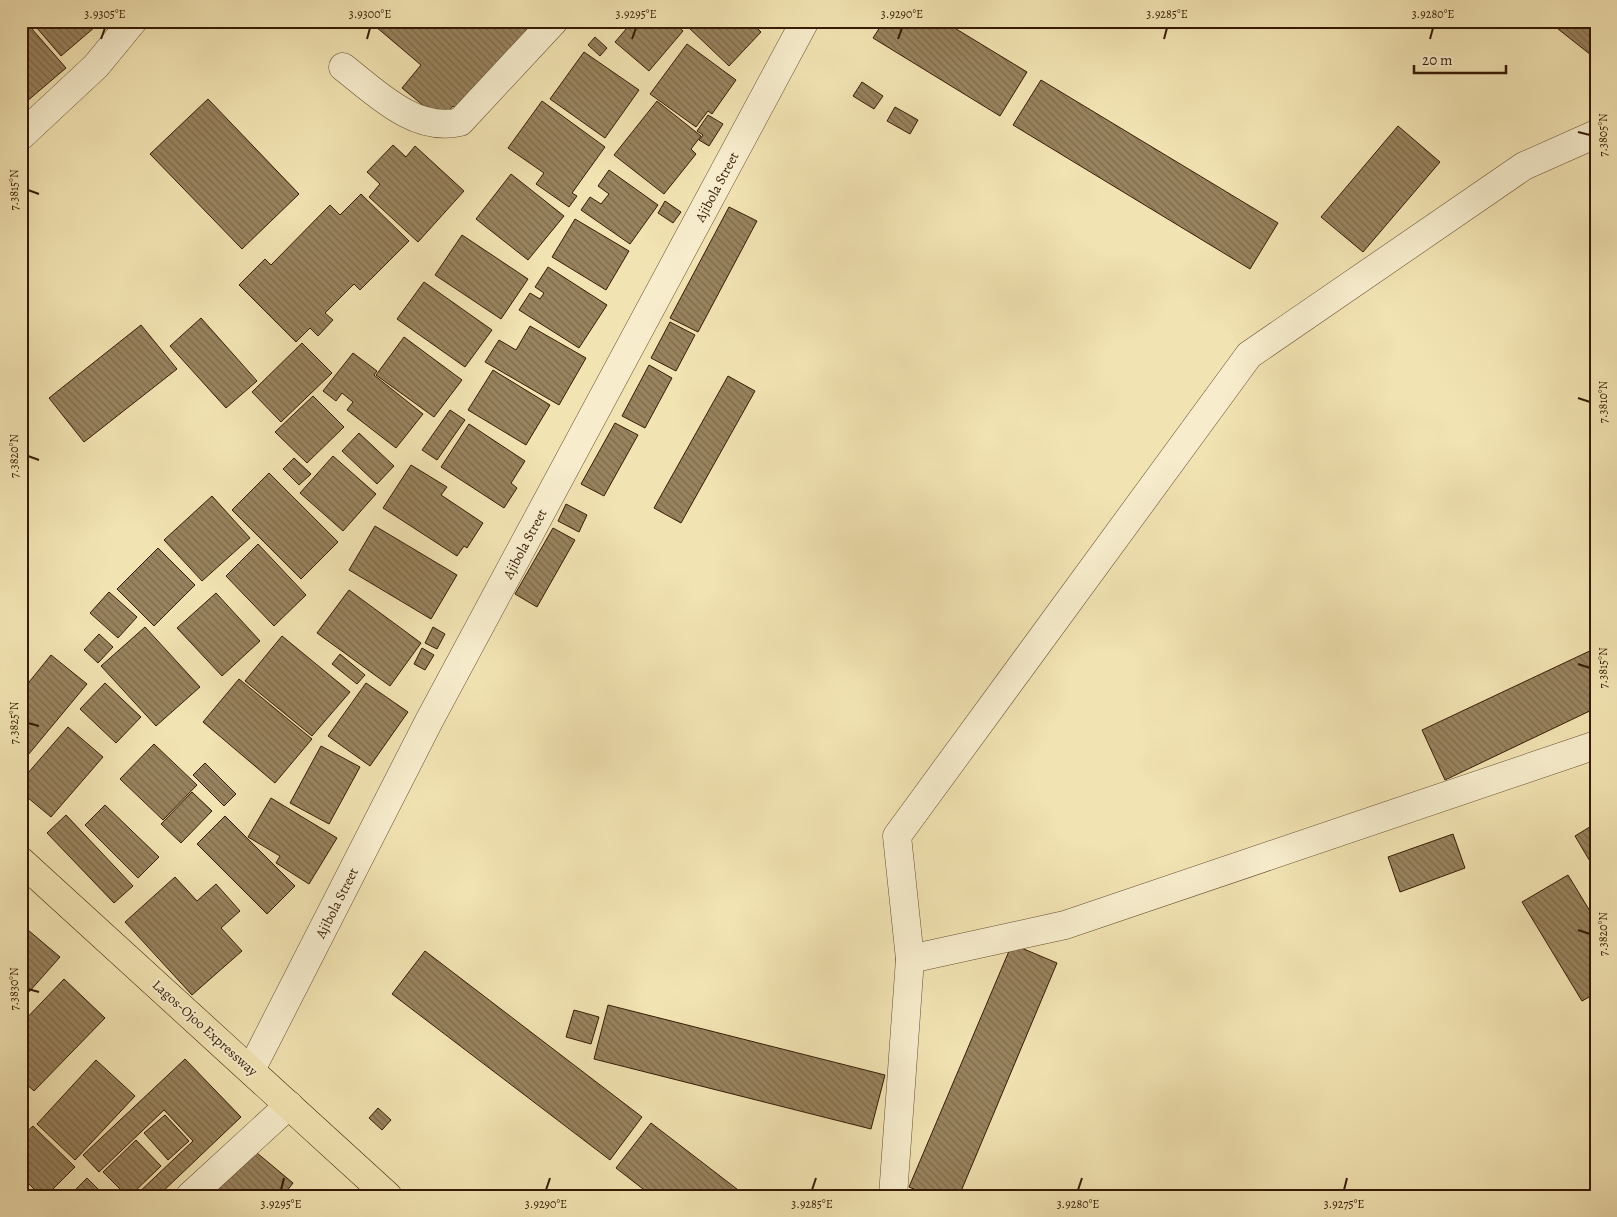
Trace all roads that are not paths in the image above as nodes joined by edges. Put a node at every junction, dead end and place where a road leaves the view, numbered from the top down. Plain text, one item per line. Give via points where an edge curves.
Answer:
1 (133, 21) edge
2 (554, 21) edge
3 (805, 21) edge
4 (343, 67) dead end
5 (1596, 134) edge
6 (21, 136) edge
7 (1596, 745) edge
8 (21, 861) edge
9 (910, 959) junction
10 (251, 1070) junction
11 (289, 1105) junction
12 (190, 1196) edge
13 (388, 1196) edge
14 (893, 1196) edge

1 - 6 street via 96,66
2 - 4 street via 460,122 452,124 414,117 387,102
3 - 10 street, Ajibola Street via 429,721
5 - 9 street via 1524,166 1249,354 897,836
7 - 9 street via 1065,925
8 - 10 main road, Lagos-Ojoo Expressway
9 - 14 street
10 - 11 main road, Lagos-Ojoo Expressway
11 - 12 street
11 - 13 main road, Lagos-Ojoo Expressway

